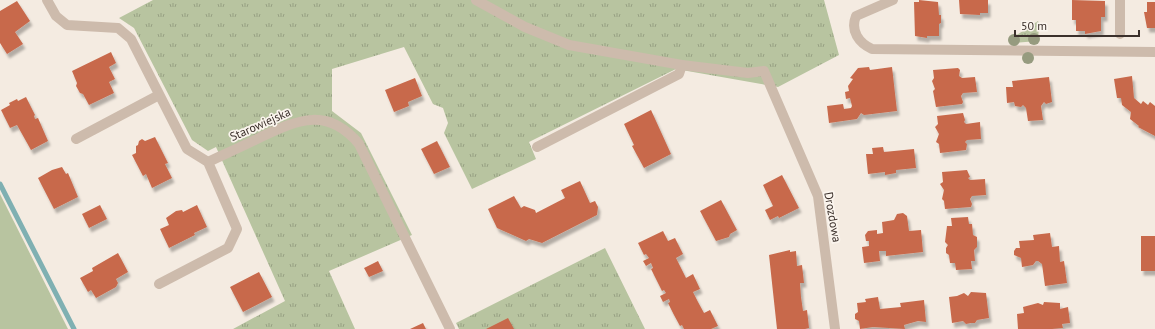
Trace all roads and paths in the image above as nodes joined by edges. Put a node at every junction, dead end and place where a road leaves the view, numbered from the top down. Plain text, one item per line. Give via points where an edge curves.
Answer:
1 (47, 0) edge
2 (476, 0) edge
3 (893, 0) edge
4 (1120, 0) edge
5 (1120, 34) dead end
6 (1155, 52) edge
7 (682, 65) junction
8 (159, 95) junction
9 (76, 139) dead end
10 (537, 147) dead end
11 (208, 162) junction
12 (159, 284) dead end
13 (450, 329) edge
14 (836, 329) edge

1 - 8 street via 56,16 67,25 118,28 131,39
2 - 7 street via 525,27 569,45
3 - 6 street via 856,16 854,31 859,40 872,49
4 - 5 street
7 - 10 street via 679,74
7 - 14 street, Drozdowa via 748,73 764,71 818,196
8 - 9 street
8 - 11 street via 187,148
11 - 12 street via 238,229 228,248
11 - 13 street, Starowiejska via 294,122 317,119 341,127 359,144

